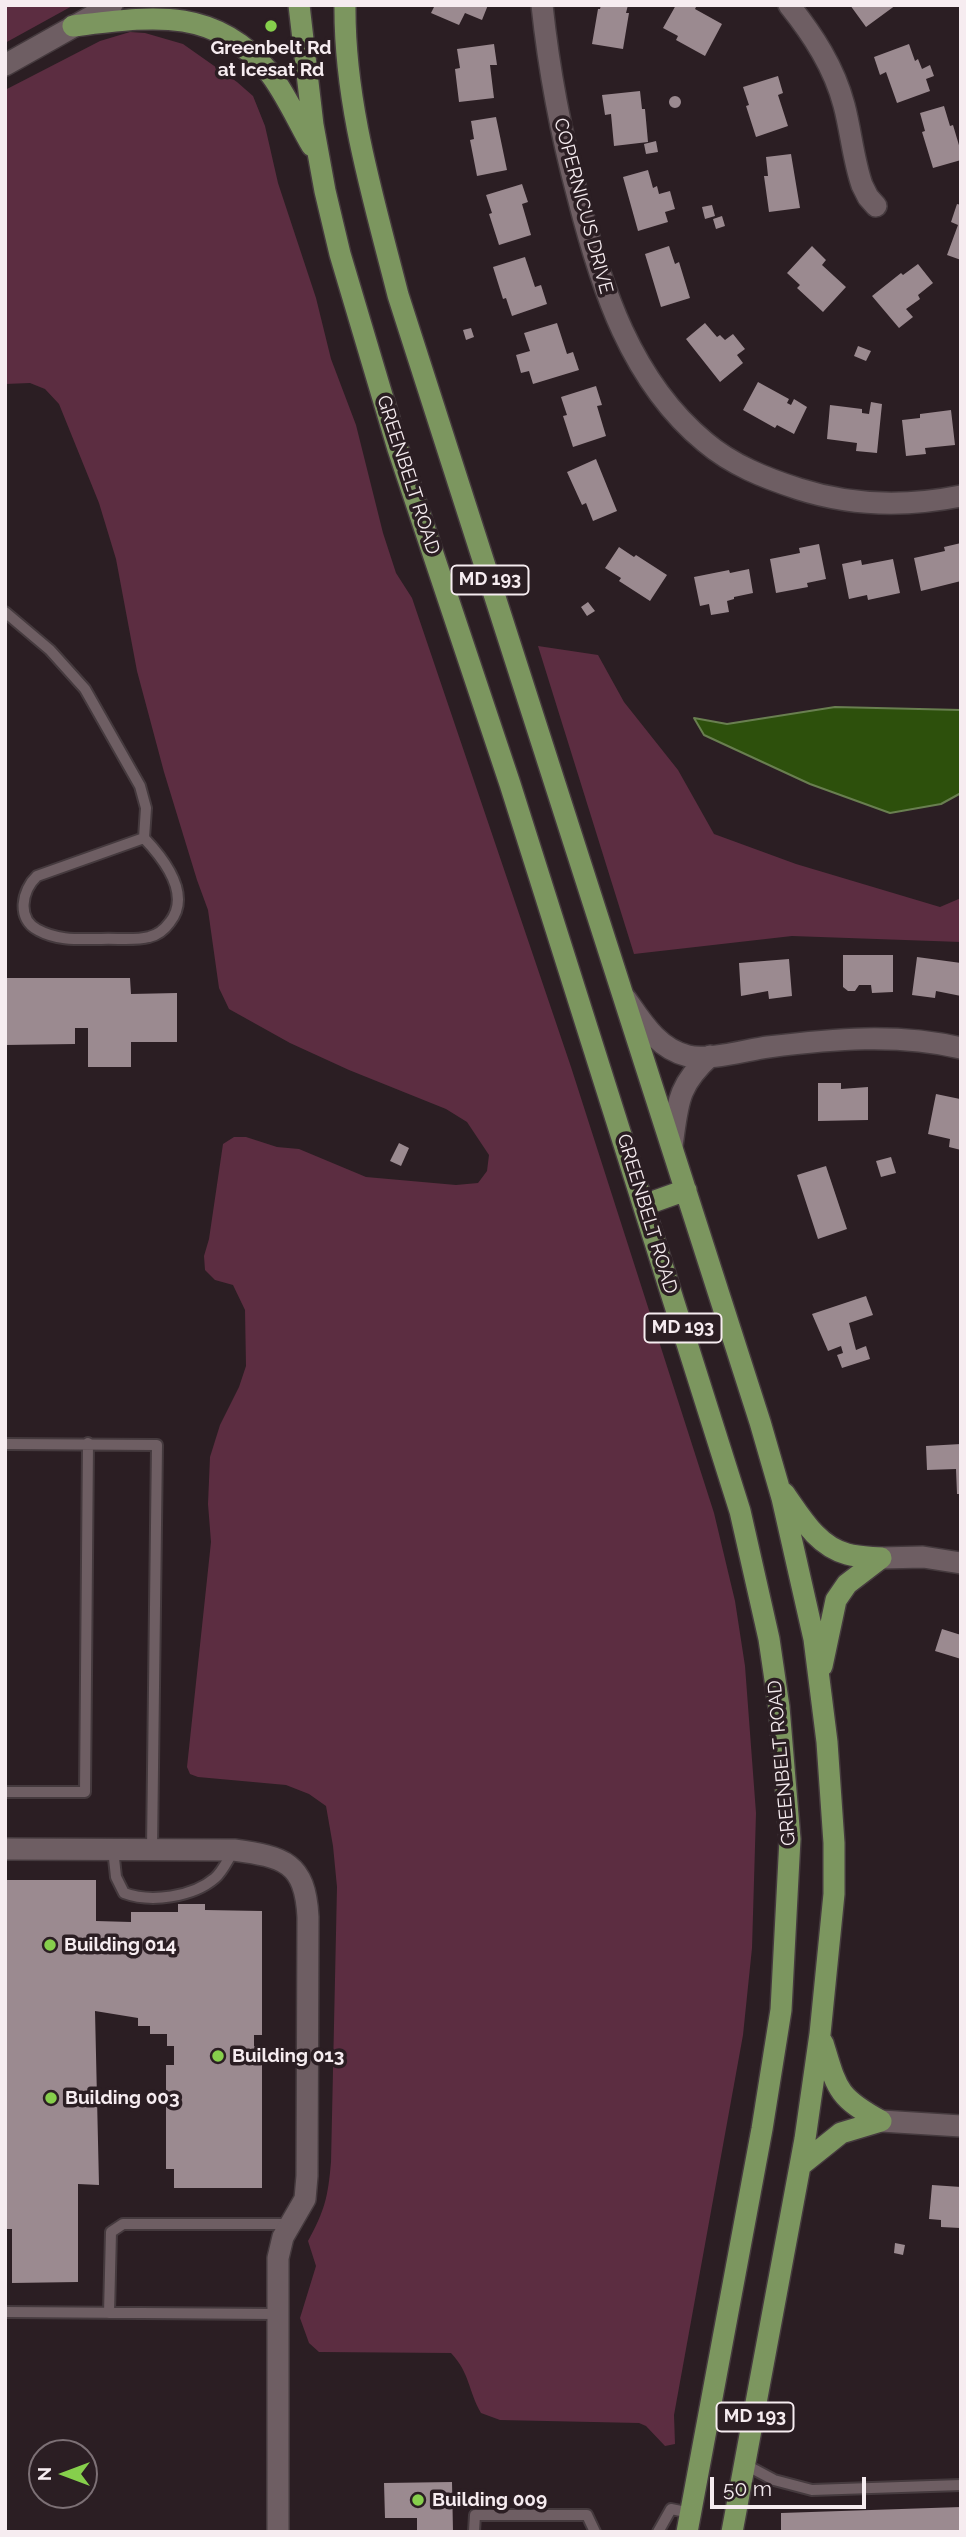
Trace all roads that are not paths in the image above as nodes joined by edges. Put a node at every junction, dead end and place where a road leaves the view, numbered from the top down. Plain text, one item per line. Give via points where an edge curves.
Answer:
1 (112, 5) edge
2 (299, 5) edge
3 (345, 5) edge
4 (542, 5) edge
5 (789, 5) edge
6 (73, 26) junction
7 (5, 65) edge
8 (318, 157) junction
9 (876, 206) dead end
10 (961, 496) edge
11 (5, 612) edge
12 (144, 838) junction
13 (623, 994) junction
14 (961, 1048) edge
15 (710, 1056) junction
16 (672, 1146) junction
17 (686, 1190) junction
18 (644, 1205) junction
19 (88, 1443) junction
20 (5, 1444) edge
21 (778, 1485) junction
22 (881, 1558) junction
23 (961, 1563) edge
24 (819, 1679) junction
25 (5, 1792) edge
26 (5, 1849) edge
27 (113, 1849) junction
28 (152, 1849) junction
29 (234, 1850) junction
30 (820, 2034) junction
31 (881, 2121) junction
32 (961, 2126) edge
33 (801, 2165) junction
34 (289, 2224) junction
35 (5, 2312) edge
36 (109, 2313) junction
37 (277, 2314) junction
38 (746, 2465) junction
39 (961, 2485) edge
40 (689, 2523) edge
41 (278, 2532) edge
42 (474, 2532) edge
43 (595, 2532) edge
44 (658, 2532) edge
45 (733, 2532) edge

1 - 6 street
2 - 8 main road, GREENBELT ROAD / MD 193
3 - 13 main road, MD 193 via 361,152 398,295
4 - 10 street, COPERNICUS DRIVE via 558,120 601,280 632,352 666,402 705,443 754,473 793,487 866,503
5 - 9 street via 825,56 844,103 862,185
6 - 7 street
6 - 8 main road via 146,18 183,19 210,27 269,72
8 - 18 main road, GREENBELT ROAD / MD 193 via 340,254 398,449
11 - 12 lane via 50,650 85,689 140,786
12 - 12 lane via 37,876 24,895 26,919 36,930 69,939 150,937 164,930 175,916 178,893 167,868
13 - 15 street via 666,1047 689,1057
13 - 16 main road, MD 193
14 - 15 street via 917,1039 832,1039
15 - 16 street via 693,1072 678,1098
16 - 17 main road, MD 193
17 - 18 main road
17 - 21 main road, MD 193
18 - 40 main road, GREENBELT ROAD / MD 193 via 759,1586 779,1707 790,1839 781,2010
19 - 20 lane
19 - 25 lane via 85,1792
19 - 28 lane via 157,1444
21 - 22 main road via 825,1545 847,1554
21 - 24 main road, MD 193
22 - 23 street via 923,1557
22 - 24 main road via 847,1584 836,1600
24 - 30 main road, MD 193 via 834,1843 830,1948
26 - 27 street
27 - 28 street
27 - 29 lane via 116,1877 124,1893 145,1897 196,1890 217,1876
28 - 29 street
29 - 34 street via 282,1862 299,1874 306,1892 307,2176 305,2199
30 - 31 main road via 838,2090 855,2107
30 - 33 main road, MD 193
31 - 32 street
31 - 33 main road via 841,2133
33 - 38 main road, MD 193
34 - 36 lane via 123,2224 111,2232
34 - 37 street via 278,2258
35 - 36 lane
36 - 37 lane
37 - 41 street
38 - 39 lane via 774,2480 812,2490
38 - 45 main road, MD 193
40 - 44 lane via 671,2509
42 - 43 lane via 475,2515 587,2515

